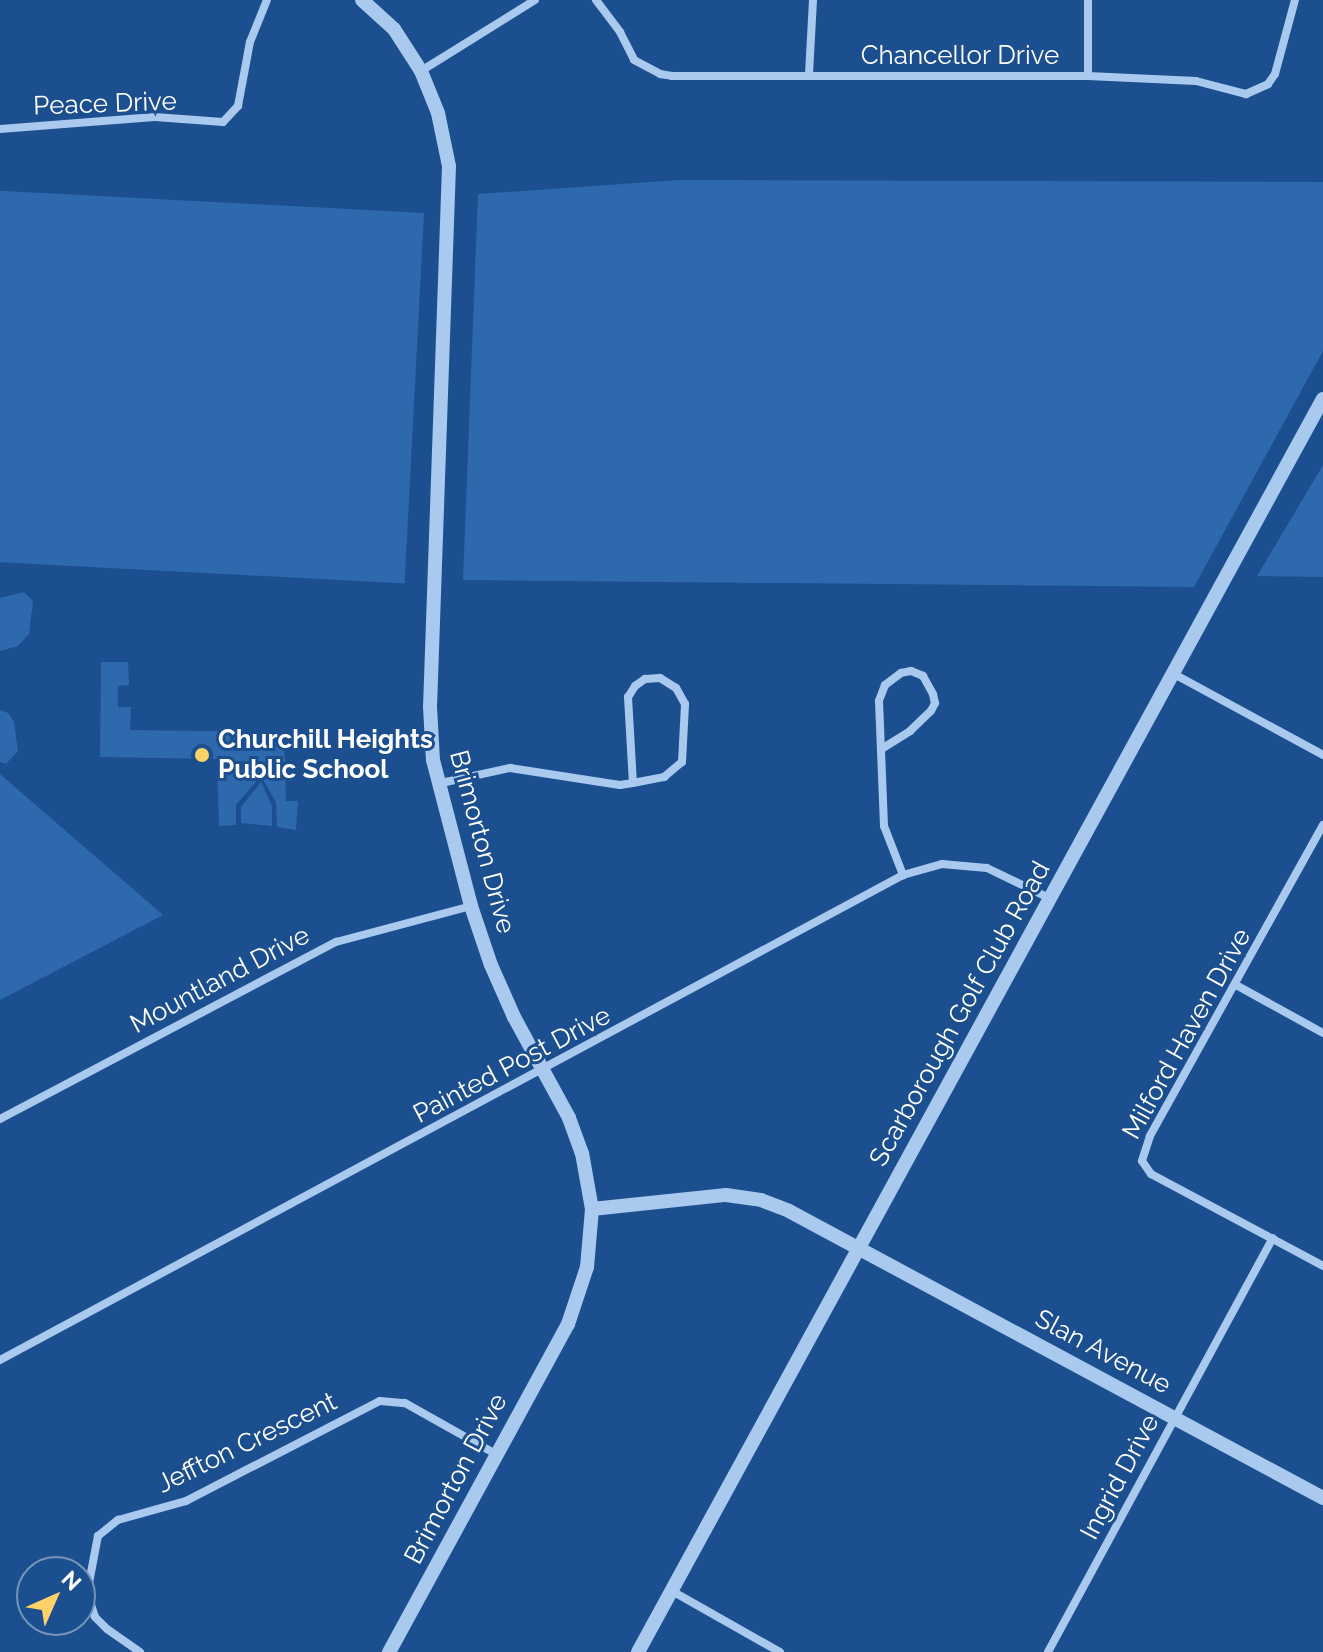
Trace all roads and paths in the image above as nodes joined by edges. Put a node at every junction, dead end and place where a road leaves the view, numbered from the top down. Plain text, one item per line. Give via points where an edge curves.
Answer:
1 (267, 0) edge
2 (362, 0) edge
3 (535, 0) edge
4 (596, 0) edge
5 (813, 0) edge
6 (1088, 0) edge
7 (1295, 0) edge
8 (421, 71) junction
9 (809, 74) junction
10 (1088, 76) junction
11 (0, 129) edge
12 (1323, 399) edge
13 (1174, 674) junction
14 (883, 748) junction
15 (1323, 755) edge
16 (441, 783) junction
17 (633, 783) junction
18 (1323, 825) edge
19 (903, 875) junction
20 (1051, 899) junction
21 (471, 906) junction
22 (1236, 985) junction
23 (1323, 1033) edge
24 (543, 1072) junction
25 (0, 1119) edge
26 (592, 1209) junction
27 (1273, 1238) junction
28 (860, 1249) junction
29 (1323, 1266) edge
30 (0, 1360) edge
31 (1174, 1418) junction
32 (496, 1454) junction
33 (1323, 1498) edge
34 (672, 1591) junction
35 (140, 1652) edge
36 (389, 1652) edge
37 (638, 1652) edge
38 (780, 1652) edge
39 (1048, 1652) edge

1 - 11 street, Peace Drive via 250,42 238,106 223,122 155,117
2 - 8 street, Brimorton Drive via 394,29
3 - 8 street
4 - 9 street, Chancellor Drive via 634,60 660,74
5 - 9 street
6 - 10 street
7 - 10 street, Chancellor Drive via 1275,74 1258,90 1246,94 1196,81
8 - 16 street, Brimorton Drive via 438,113 449,166 430,707 431,745
9 - 10 street, Chancellor Drive
12 - 13 street, Scarborough Golf Club Road
13 - 15 street
13 - 20 street, Scarborough Golf Club Road
14 - 14 street via 931,711 933,694 923,676 901,673 885,685 879,713
14 - 19 street via 884,826
16 - 17 street via 510,768 587,782
16 - 21 street, Brimorton Drive
17 - 17 street via 672,773 684,755 685,704 676,688 660,678 645,679 628,697
18 - 22 street, Milford Haven Drive
19 - 20 street, Painted Post Drive via 933,865 976,866
19 - 24 street, Painted Post Drive
20 - 28 street, Scarborough Golf Club Road
21 - 24 street, Brimorton Drive via 491,965
21 - 25 street, Mountland Drive via 336,942
22 - 23 street
22 - 27 street, Milford Haven Drive via 1150,1136 1142,1161 1151,1174
24 - 26 street, Brimorton Drive via 582,1153
24 - 30 street, Painted Post Drive
26 - 28 street, Slan Avenue via 726,1195 761,1200
26 - 32 street, Brimorton Drive via 580,1293 554,1353
27 - 29 street, Milford Haven Drive
27 - 31 street, Ingrid Drive
28 - 31 street, Slan Avenue
28 - 34 street, Scarborough Golf Club Road
31 - 33 street, Slan Avenue
31 - 39 street, Ingrid Drive
32 - 35 street, Jeffton Crescent via 405,1403 380,1401 186,1501 118,1520 98,1536 90,1602 107,1629
32 - 36 street, Brimorton Drive
34 - 37 street, Scarborough Golf Club Road
34 - 38 street

